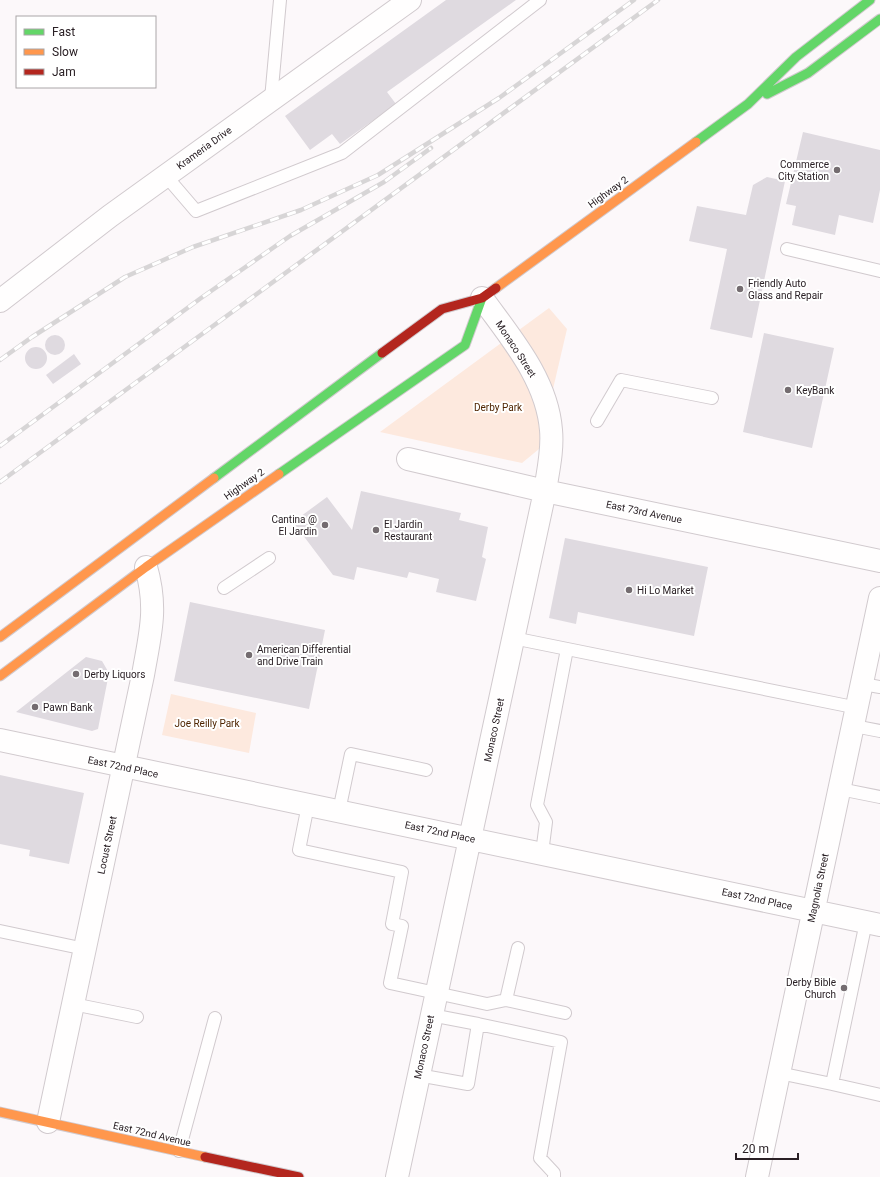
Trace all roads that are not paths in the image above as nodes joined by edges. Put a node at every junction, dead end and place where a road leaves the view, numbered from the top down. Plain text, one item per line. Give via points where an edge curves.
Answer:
1 (280, 0) edge
2 (410, 0) edge
3 (540, 0) edge
4 (870, 0) edge
5 (880, 19) edge
6 (271, 99) junction
7 (748, 104) junction
8 (166, 176) junction
9 (787, 250) dead end
10 (880, 271) edge
11 (482, 298) junction
12 (0, 301) edge
13 (712, 398) dead end
14 (597, 420) dead end
15 (408, 459) dead end
16 (545, 491) junction
17 (269, 558) dead end
18 (880, 561) edge
19 (146, 567) junction
20 (224, 588) dead end
21 (880, 598) edge
22 (0, 638) edge
23 (513, 638) junction
24 (567, 649) junction
25 (0, 676) edge
26 (871, 685) edge
27 (856, 717) junction
28 (880, 731) edge
29 (0, 740) edge
30 (124, 767) junction
31 (426, 770) dead end
32 (840, 789) junction
33 (880, 797) edge
34 (308, 805) junction
35 (339, 811) junction
36 (471, 838) junction
37 (542, 853) junction
38 (813, 911) junction
39 (873, 923) edge
40 (0, 931) edge
41 (518, 948) dead end
42 (85, 949) junction
43 (436, 993) junction
44 (506, 1000) junction
45 (73, 1004) junction
46 (565, 1013) dead end
47 (431, 1015) junction
48 (137, 1017) dead end
49 (215, 1018) dead end
50 (478, 1024) junction
51 (779, 1073) junction
52 (418, 1075) junction
53 (832, 1084) junction
54 (880, 1095) edge
55 (0, 1112) edge
56 (48, 1122) junction
57 (179, 1151) junction
58 (299, 1177) edge
59 (398, 1177) edge
60 (554, 1177) edge
61 (757, 1177) edge

1 - 6 lane
2 - 6 street, Krameria Drive
3 - 8 lane via 342,153 196,211
4 - 7 main road, Highway 2 via 796,57
5 - 7 main road, Highway 2 via 808,74
6 - 8 street, Krameria Drive
7 - 11 main road, Highway 2
8 - 12 street, Krameria Drive
9 - 10 lane
11 - 16 street, Monaco Street via 514,342 540,388 551,428 550,460
11 - 19 main road, Highway 2 via 464,345
11 - 22 main road, Highway 2 via 442,309
13 - 14 lane via 621,380
15 - 16 street, East 73rd Avenue
16 - 18 street, East 73rd Avenue
16 - 23 street, Monaco Street
17 - 20 lane
19 - 25 main road, Highway 2
19 - 30 street, Locust Street via 153,615
21 - 26 street, Magnolia Street
23 - 24 lane
23 - 36 street, Monaco Street
24 - 27 lane
24 - 37 lane via 537,805 546,822
26 - 27 street, Magnolia Street
27 - 28 lane
27 - 32 street, Magnolia Street
29 - 30 street, East 72nd Place
30 - 34 street, East 72nd Place
30 - 42 street, Locust Street
31 - 35 lane via 351,754
32 - 33 lane
32 - 38 street, Magnolia Street
34 - 35 street, East 72nd Place
34 - 43 lane via 299,850 402,872 392,924 402,926 390,983
35 - 36 street, East 72nd Place
36 - 37 street, East 72nd Place
36 - 43 street, Monaco Street
37 - 38 street, East 72nd Place
38 - 39 street, East 72nd Place
38 - 51 street, Magnolia Street
39 - 53 lane
40 - 42 lane
41 - 44 lane
42 - 45 street, Locust Street
43 - 44 lane via 487,1004
43 - 47 street, Monaco Street
44 - 46 lane
45 - 48 lane
45 - 56 street, Locust Street
47 - 50 lane
47 - 52 street, Monaco Street
49 - 57 lane
50 - 52 lane via 468,1084
50 - 60 lane via 561,1042 540,1158 554,1173
51 - 53 lane
51 - 61 street, Magnolia Street
52 - 59 street, Monaco Street
53 - 54 lane
55 - 56 main road, East 72nd Avenue
56 - 57 main road, East 72nd Avenue
57 - 58 main road, East 72nd Avenue via 230,1167

